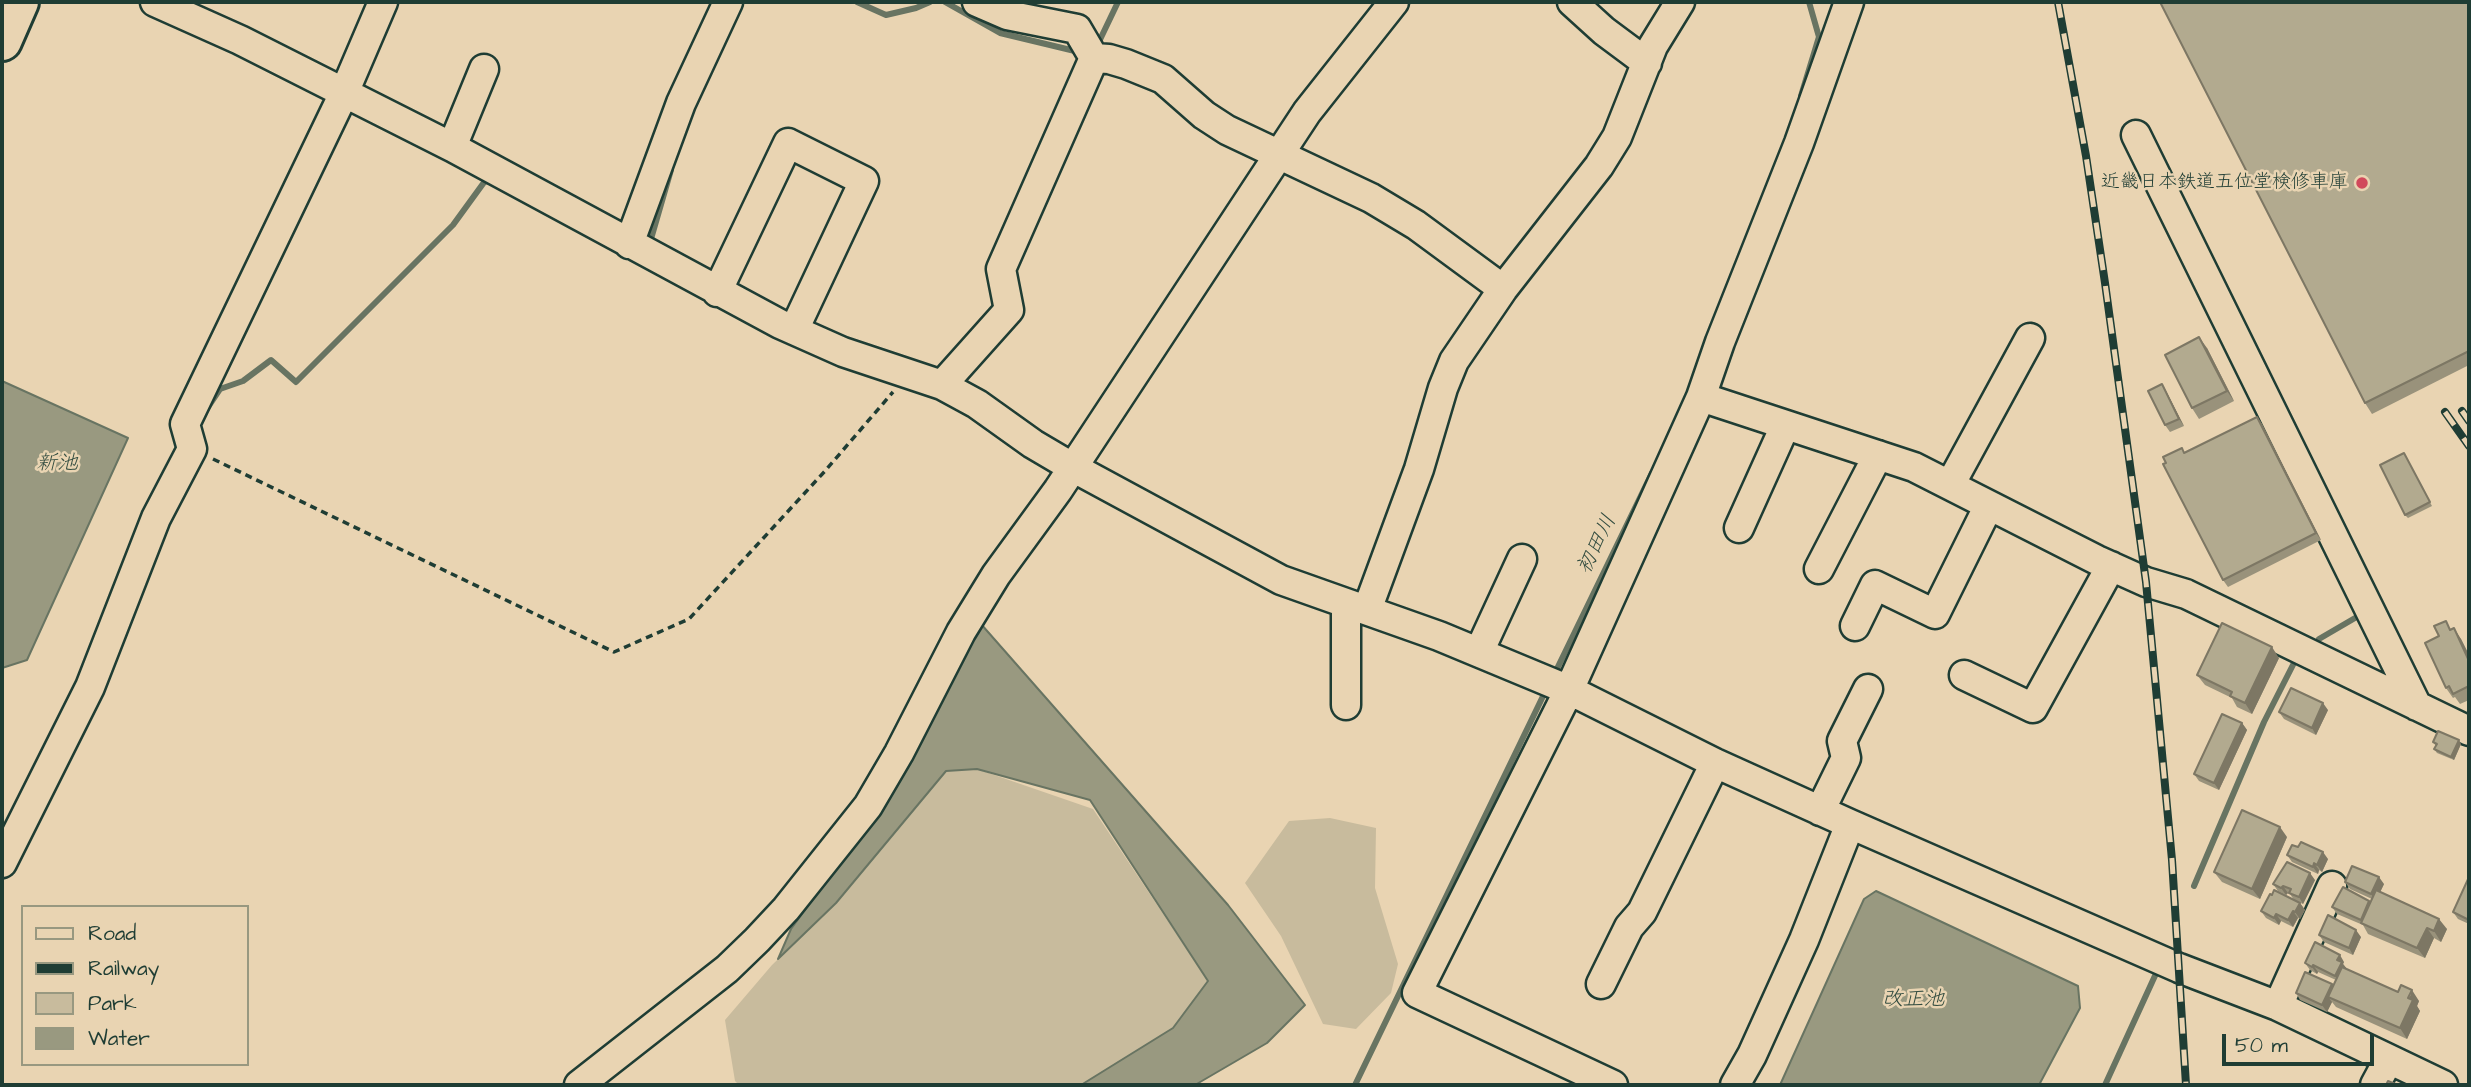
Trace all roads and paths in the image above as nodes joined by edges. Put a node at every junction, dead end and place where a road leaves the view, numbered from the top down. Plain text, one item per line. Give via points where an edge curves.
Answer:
1 (19, 2) edge
2 (155, 2) edge
3 (383, 2) edge
4 (728, 2) edge
5 (977, 2) edge
6 (1394, 2) edge
7 (1572, 2) edge
8 (1680, 2) edge
9 (1849, 2) edge
10 (2, 41) edge
11 (1094, 58) junction
12 (1647, 63) junction
13 (484, 69) dead end
14 (344, 93) junction
15 (2136, 135) dead end
16 (452, 147) junction
17 (1278, 155) junction
18 (635, 247) junction
19 (1503, 289) junction
20 (717, 292) junction
21 (793, 330) junction
22 (2030, 338) dead end
23 (908, 374) junction
24 (943, 385) junction
25 (1701, 397) junction
26 (1785, 426) junction
27 (192, 449) junction
28 (1878, 455) junction
29 (1072, 467) junction
30 (1950, 485) junction
31 (1989, 505) junction
32 (1739, 528) dead end
33 (1522, 559) dead end
34 (2111, 566) junction
35 (1819, 569) dead end
36 (1356, 607) junction
37 (1855, 626) dead end
38 (1479, 652) junction
39 (1964, 675) dead end
40 (1557, 685) junction
41 (1868, 689) dead end
42 (1346, 705) dead end
43 (2417, 706) junction
44 (2469, 732) edge
45 (1716, 762) junction
46 (1820, 811) junction
47 (1850, 824) junction
48 (2, 863) edge
49 (2332, 886) dead end
50 (1601, 984) dead end
51 (2278, 1006) junction
52 (2389, 1059) junction
53 (579, 1085) edge
54 (1613, 1085) edge
55 (1735, 1085) edge
56 (2375, 1085) edge
57 (2443, 1085) edge

1 - 10 highway
2 - 14 street
3 - 14 street
4 - 18 street via 690,82
5 - 11 street via 1007,15 1077,29
6 - 17 street
7 - 12 street
8 - 12 street
9 - 25 street
11 - 17 street via 1126,64 1163,79 1215,123
11 - 24 street via 1001,269 1009,310
12 - 19 street via 1617,137 1599,166
13 - 16 street
14 - 16 street
14 - 27 street via 185,424
15 - 43 street
16 - 18 street
17 - 19 street via 1371,198
17 - 29 street
18 - 20 street
19 - 36 street via 1454,361 1419,469
20 - 21 street
20 - 21 street via 788,143 864,181
21 - 23 street
22 - 30 street
23 - 24 street
23 - 27 path via 689,620 614,652
24 - 29 street
25 - 26 street
25 - 40 street
26 - 28 street
26 - 32 street
27 - 48 street via 156,518 90,687
28 - 30 street
28 - 35 street
29 - 36 street via 1242,561
29 - 53 street via 978,603 868,806 810,880 727,969
30 - 31 street
31 - 34 street
31 - 37 street via 1935,614 1875,585
33 - 38 street
34 - 39 street via 2033,708
34 - 43 street via 2186,594
36 - 38 street
36 - 42 street
38 - 40 street
40 - 45 street
40 - 54 street via 1417,993
41 - 46 street via 1842,740 1846,758
43 - 44 street
45 - 46 street
45 - 50 street
46 - 47 street
47 - 51 street via 2179,968
47 - 55 street via 1804,940
49 - 51 street
51 - 52 street
52 - 56 street
52 - 57 street

